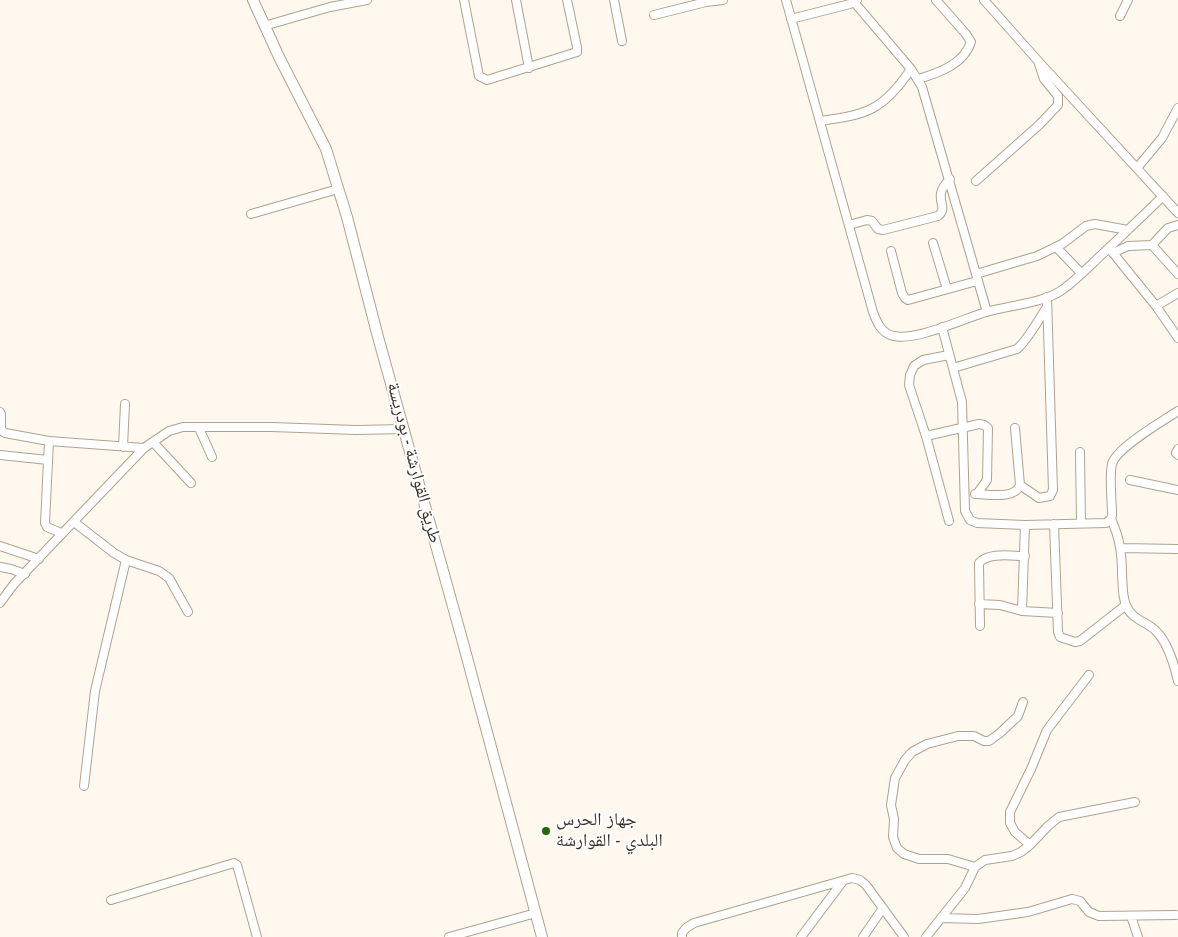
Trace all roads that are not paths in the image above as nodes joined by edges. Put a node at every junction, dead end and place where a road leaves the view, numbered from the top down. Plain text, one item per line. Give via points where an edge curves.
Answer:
1 (253, 0) edge
2 (367, 0) edge
3 (464, 0) edge
4 (516, 0) edge
5 (567, 0) edge
6 (614, 0) edge
7 (723, 0) edge
8 (786, 0) edge
9 (936, 0) edge
10 (984, 0) edge
11 (1128, 0) edge
12 (706, 1) edge
13 (856, 1) edge
14 (654, 15) dead end
15 (1120, 16) dead end
16 (791, 18) junction
17 (264, 26) junction
18 (622, 42) dead end
19 (1039, 62) junction
20 (529, 68) junction
21 (911, 69) junction
22 (918, 80) junction
23 (1178, 108) edge
24 (820, 121) junction
25 (1138, 168) junction
26 (950, 179) junction
27 (976, 181) dead end
28 (338, 189) junction
29 (1163, 196) junction
30 (1178, 213) edge
31 (251, 214) dead end
32 (849, 225) junction
33 (1178, 226) edge
34 (1128, 230) junction
35 (933, 243) dead end
36 (1152, 245) junction
37 (1056, 247) junction
38 (891, 251) dead end
39 (1111, 251) junction
40 (1080, 273) junction
41 (1178, 274) edge
42 (976, 278) junction
43 (946, 289) junction
44 (1178, 293) edge
45 (1047, 297) junction
46 (1156, 306) junction
47 (1047, 307) junction
48 (987, 312) junction
49 (942, 328) junction
50 (1176, 333) edge
51 (949, 355) junction
52 (953, 368) junction
53 (125, 404) dead end
54 (1178, 411) edge
55 (0, 412) edge
56 (199, 428) junction
57 (1015, 428) dead end
58 (404, 429) junction
59 (963, 429) junction
60 (926, 436) junction
61 (49, 441) junction
62 (153, 442) junction
63 (123, 447) junction
64 (144, 448) junction
65 (1178, 449) edge
66 (1080, 452) dead end
67 (0, 455) edge
68 (1178, 455) edge
69 (212, 457) dead end
70 (48, 460) junction
71 (1130, 480) dead end
72 (191, 483) dead end
73 (1020, 485) junction
74 (1178, 490) edge
75 (966, 494) junction
76 (977, 494) junction
77 (1111, 519) junction
78 (949, 521) dead end
79 (74, 522) junction
80 (1081, 523) junction
81 (1054, 524) junction
82 (1025, 525) junction
83 (62, 533) junction
84 (0, 546) edge
85 (1120, 548) junction
86 (1178, 548) edge
87 (1024, 556) junction
88 (39, 559) junction
89 (126, 560) junction
90 (0, 567) edge
91 (24, 574) junction
92 (0, 603) edge
93 (980, 604) junction
94 (1126, 605) junction
95 (1022, 611) junction
96 (188, 612) dead end
97 (1058, 613) junction
98 (980, 626) dead end
99 (1169, 653) junction
100 (1178, 657) edge
101 (1089, 675) dead end
102 (1178, 681) edge
103 (1023, 702) dead end
104 (84, 786) dead end
105 (1135, 802) dead end
106 (1030, 845) junction
107 (975, 867) junction
108 (843, 881) junction
109 (111, 900) dead end
110 (884, 908) junction
111 (536, 914) junction
112 (1176, 915) dead end
113 (1131, 916) junction
114 (941, 918) junction
115 (928, 934) edge
116 (257, 937) edge
117 (449, 937) edge
118 (542, 937) edge
119 (682, 937) edge
120 (801, 937) edge
121 (863, 937) edge
122 (904, 937) edge
123 (937, 937) edge
124 (1138, 937) edge

1 - 17 main road, طريق القوارشة - بودريسة
2 - 17 street
3 - 20 street via 481,79
4 - 20 street
5 - 20 street via 577,52
6 - 18 street
7 - 12 street
8 - 16 street
9 - 22 street via 971,42 968,51 950,67
10 - 19 street
11 - 15 street
12 - 14 street
13 - 16 street
13 - 21 street
16 - 24 street
17 - 28 main road, طريق القوارشة - بودريسة via 326,149
19 - 25 street
19 - 27 street via 1044,79 1058,96 1058,105
21 - 22 street
21 - 24 street via 891,96 876,107
22 - 26 street
23 - 25 street via 1162,138
24 - 32 street
25 - 29 street
26 - 32 street via 942,190 940,197 944,208 938,216 883,230 867,220
26 - 42 street
28 - 31 street
28 - 58 main road, طريق القوارشة - بودريسة
29 - 30 street
29 - 34 street
32 - 49 street via 872,312 882,330 899,337
33 - 36 street via 1168,228
34 - 37 street via 1095,224 1086,226
34 - 39 street
35 - 43 street
36 - 39 street
36 - 41 street
37 - 40 street
37 - 42 street
38 - 43 street via 905,298 908,300
39 - 40 street
39 - 46 street
40 - 45 street via 1060,291
42 - 43 street
42 - 48 street
44 - 46 street
45 - 47 street
45 - 48 street
46 - 50 street
47 - 52 street via 1017,349
47 - 73 street via 1053,490 1050,496 1039,498
48 - 49 street
49 - 51 street
51 - 52 street
51 - 60 street via 923,360 914,366 910,375 909,385
52 - 59 street via 962,402
53 - 63 street
54 - 77 street via 1115,457 1111,467
55 - 61 street via 3,432
56 - 58 street
56 - 62 street via 183,427
56 - 69 street
57 - 73 street
58 - 111 main road, طريق القوارشة - بودريسة
59 - 60 street
59 - 75 street
59 - 76 street via 979,424 988,428 987,480
60 - 78 street
61 - 63 street
61 - 70 street
62 - 64 street
62 - 72 street
63 - 64 street
64 - 79 street
65 - 68 street
66 - 80 street
67 - 70 street
70 - 83 street via 44,523 46,527
71 - 74 street
73 - 76 street via 1013,493
75 - 76 street
75 - 82 street via 965,511 970,520
77 - 80 street via 1106,523
77 - 85 street
79 - 83 street
79 - 89 street
80 - 81 street
81 - 82 street
81 - 97 street
82 - 87 street
83 - 88 street
84 - 88 street
85 - 86 street
85 - 94 street
87 - 93 street via 990,557 979,563
87 - 95 street
88 - 91 street
89 - 96 street via 169,578
89 - 104 street via 95,691
90 - 91 street
91 - 92 street
93 - 95 street via 1000,604
93 - 98 street
94 - 97 street via 1077,642 1060,637
94 - 99 street via 1136,618 1157,632
95 - 97 street
99 - 100 street
99 - 102 street
101 - 106 street via 1047,730 1010,812 1010,823 1015,832
103 - 107 street via 1018,716 988,741 974,736 958,736 927,744 912,752 895,778 891,804 897,848 919,859 948,859
105 - 106 street via 1060,818
106 - 107 street via 1012,856 985,860
107 - 114 street via 965,888
108 - 110 street via 860,880
108 - 119 street via 694,923 682,932
108 - 120 street
109 - 116 street via 234,863
110 - 121 street
110 - 122 street
111 - 117 street
111 - 118 main road, طريق القوارشة - بودريسة
112 - 113 street
113 - 114 street via 1099,916 1088,912 1080,901 1072,899 1028,912 978,919
113 - 124 street
114 - 115 street
115 - 123 street

